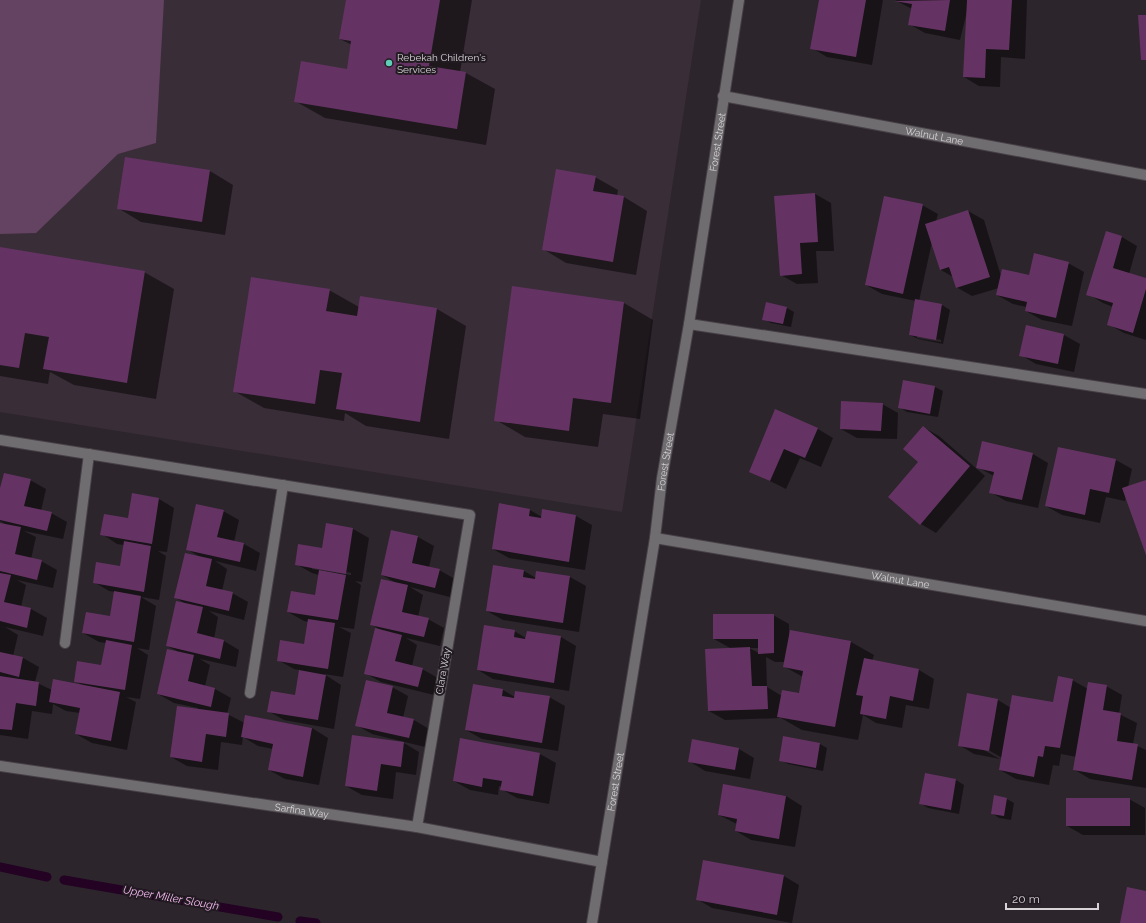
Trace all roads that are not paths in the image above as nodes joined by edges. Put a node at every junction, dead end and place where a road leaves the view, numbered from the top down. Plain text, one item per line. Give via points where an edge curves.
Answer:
1 (739, 0) edge
2 (723, 96) junction
3 (1146, 175) edge
4 (689, 324) junction
5 (1146, 394) edge
6 (0, 440) edge
7 (89, 454) junction
8 (284, 485) junction
9 (655, 538) junction
10 (1146, 621) edge
11 (65, 643) dead end
12 (250, 693) dead end
13 (0, 766) edge
14 (417, 827) junction
15 (602, 862) junction
16 (592, 923) edge

1 - 2 street, Forest Street
2 - 3 street, Walnut Lane
2 - 4 street, Forest Street
4 - 5 street
4 - 9 street, Forest Street via 662,478
6 - 7 street
7 - 8 street
7 - 11 street
8 - 12 street
8 - 14 street, Clara Way via 470,515
9 - 10 street, Walnut Lane
9 - 15 street, Forest Street
13 - 14 street, Sarfina Way
14 - 15 street, Sarfina Way
15 - 16 street, Forest Street

